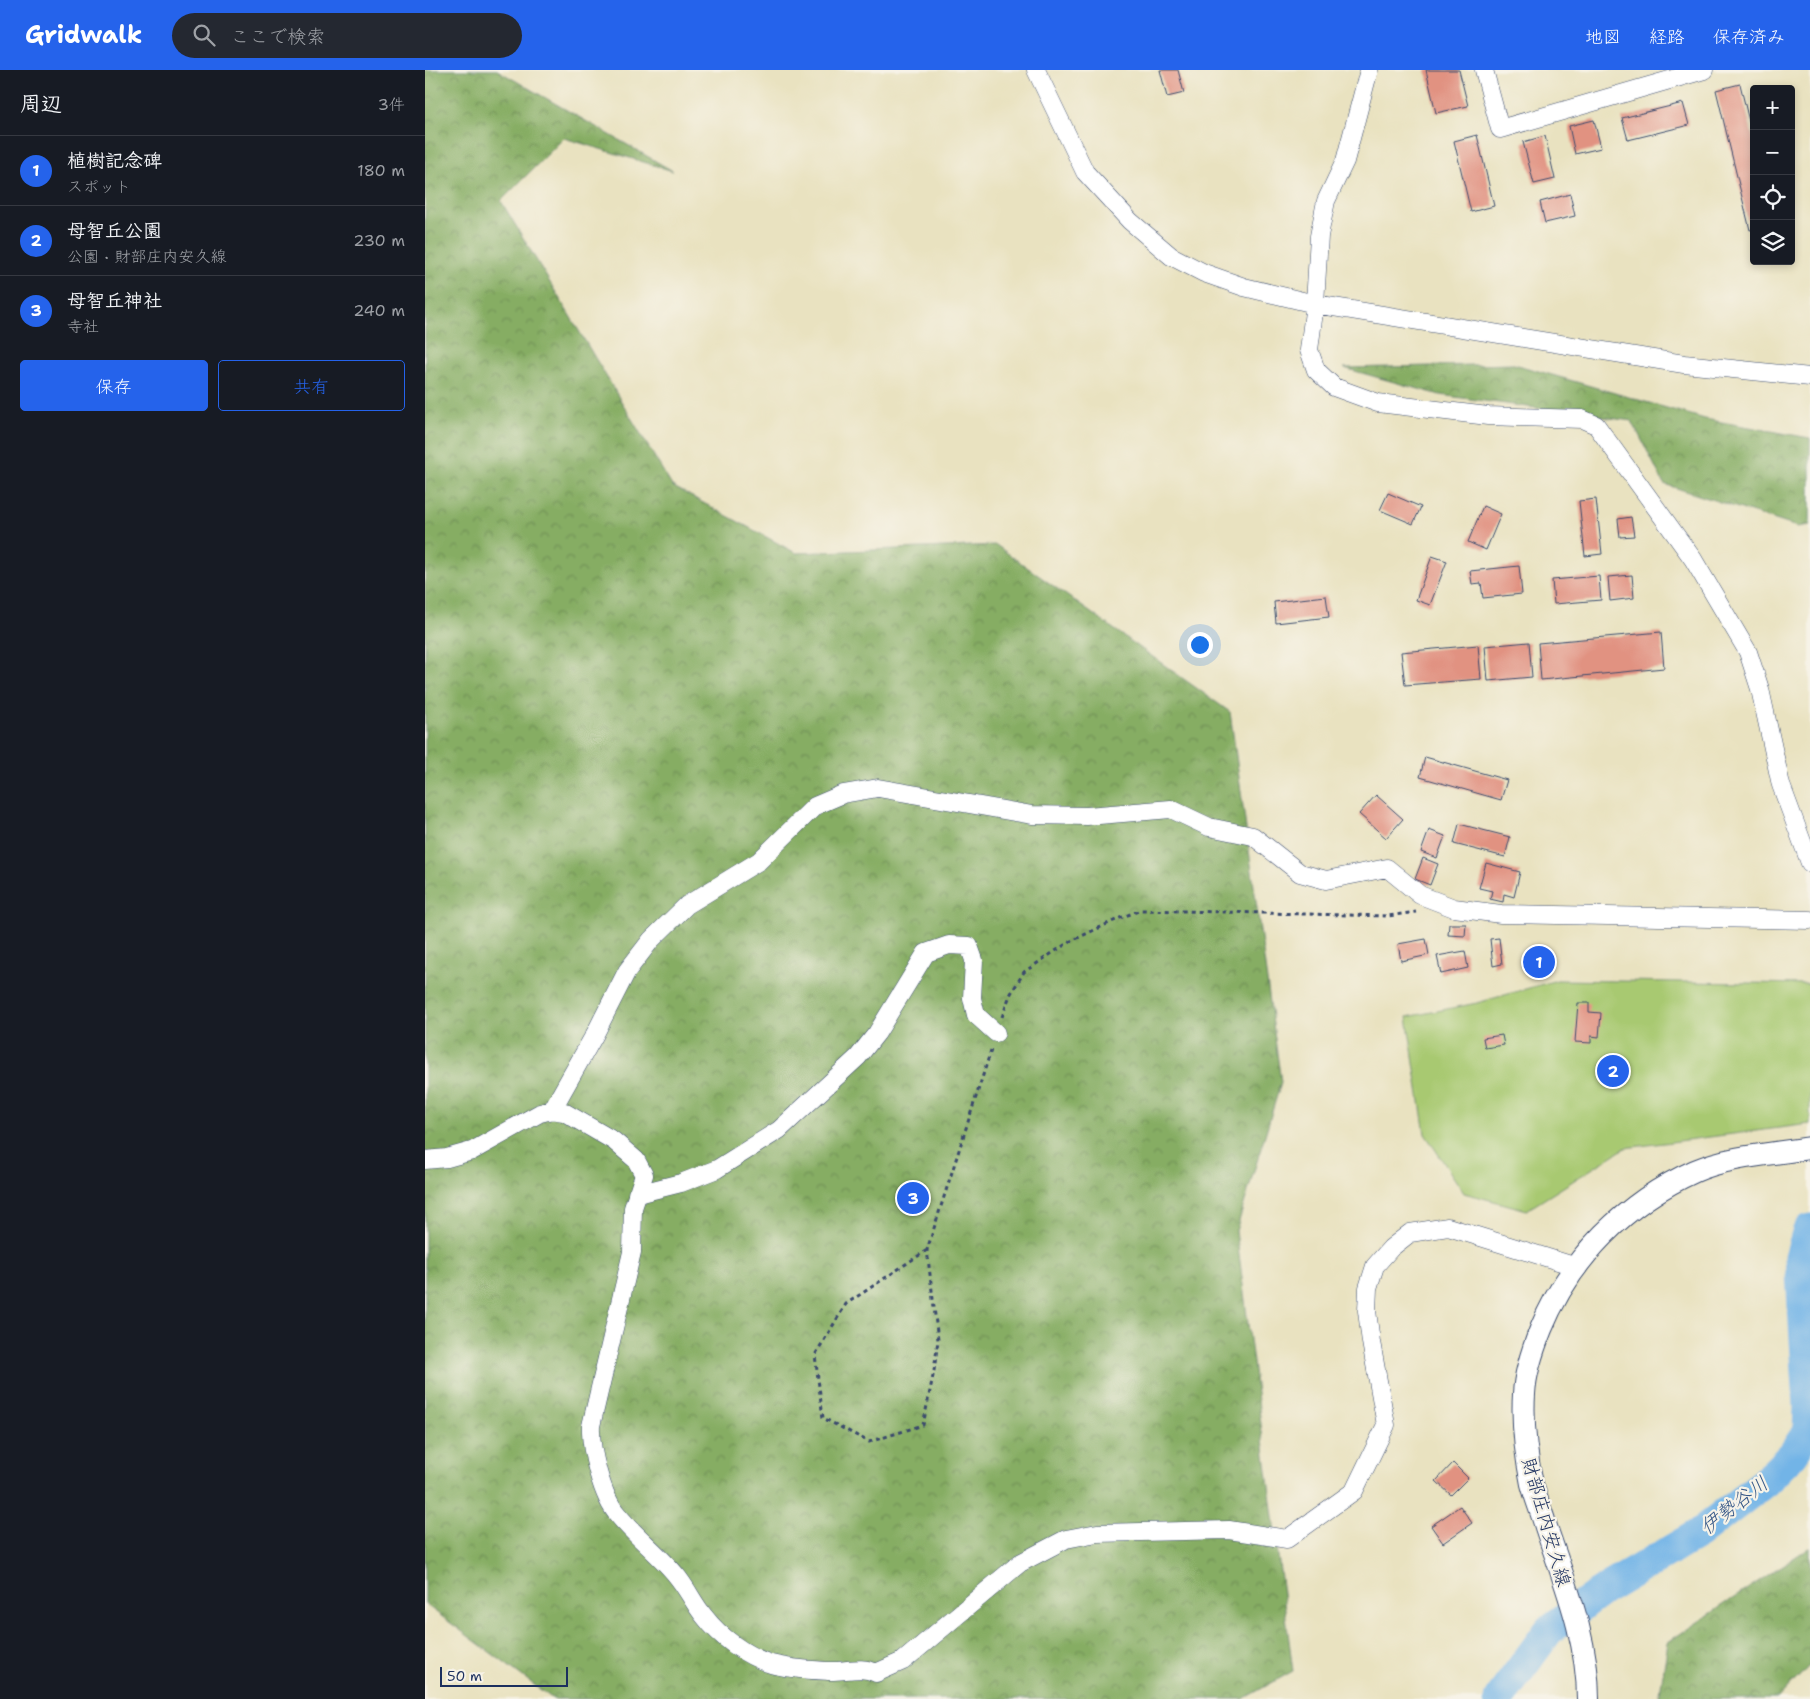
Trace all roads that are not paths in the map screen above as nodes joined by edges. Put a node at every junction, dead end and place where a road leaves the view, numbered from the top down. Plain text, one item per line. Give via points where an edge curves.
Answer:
1 (1037, 70) edge
2 (1369, 70) edge
3 (1484, 70) edge
4 (1704, 70) edge
5 (1315, 304) junction
6 (1810, 377) edge
7 (1810, 862) edge
8 (1810, 920) edge
9 (996, 1033) road end
10 (552, 1110) junction
11 (1810, 1148) edge
12 (425, 1160) edge
13 (637, 1194) junction
14 (1574, 1266) junction
15 (1588, 1699) edge

1 - 5 street via 1085,172 1130,221 1171,256 1204,273 1244,287
2 - 5 street via 1345,161 1325,201 1319,236
3 - 4 street via 1500,129
5 - 6 street via 1684,364
5 - 7 street via 1309,350 1311,361 1334,387 1378,402 1414,409 1488,416 1581,419 1595,425 1693,559 1748,652 1761,689 1781,785
8 - 10 street via 1510,914 1455,908 1420,895 1387,868 1326,880 1300,873 1253,836 1209,827 1171,809 1087,816 1032,816 878,788 843,794 815,806 759,861 687,905 651,940 627,971
9 - 13 street via 976,1015 972,998 974,960 969,946 949,945 926,952 859,1057 779,1130 717,1169 681,1183
10 - 12 street via 540,1113 472,1151
10 - 13 street via 564,1112 614,1141 636,1160 644,1175
11 - 14 main road, 財部庄内安久線 via 1697,1170 1655,1192 1597,1240
13 - 14 street via 633,1208 632,1252 591,1426 591,1442 599,1475 616,1514 677,1576 704,1617 723,1636 745,1652 771,1664 830,1671 868,1669 876,1673 903,1661 1020,1563 1066,1539 1097,1533 1229,1530 1287,1539 1354,1491 1386,1425 1371,1342 1368,1288 1375,1266 1410,1234 1448,1227
14 - 15 main road, 財部庄内安久線 via 1551,1304 1533,1350 1524,1393 1524,1432 1533,1487 1580,1628 1587,1663

